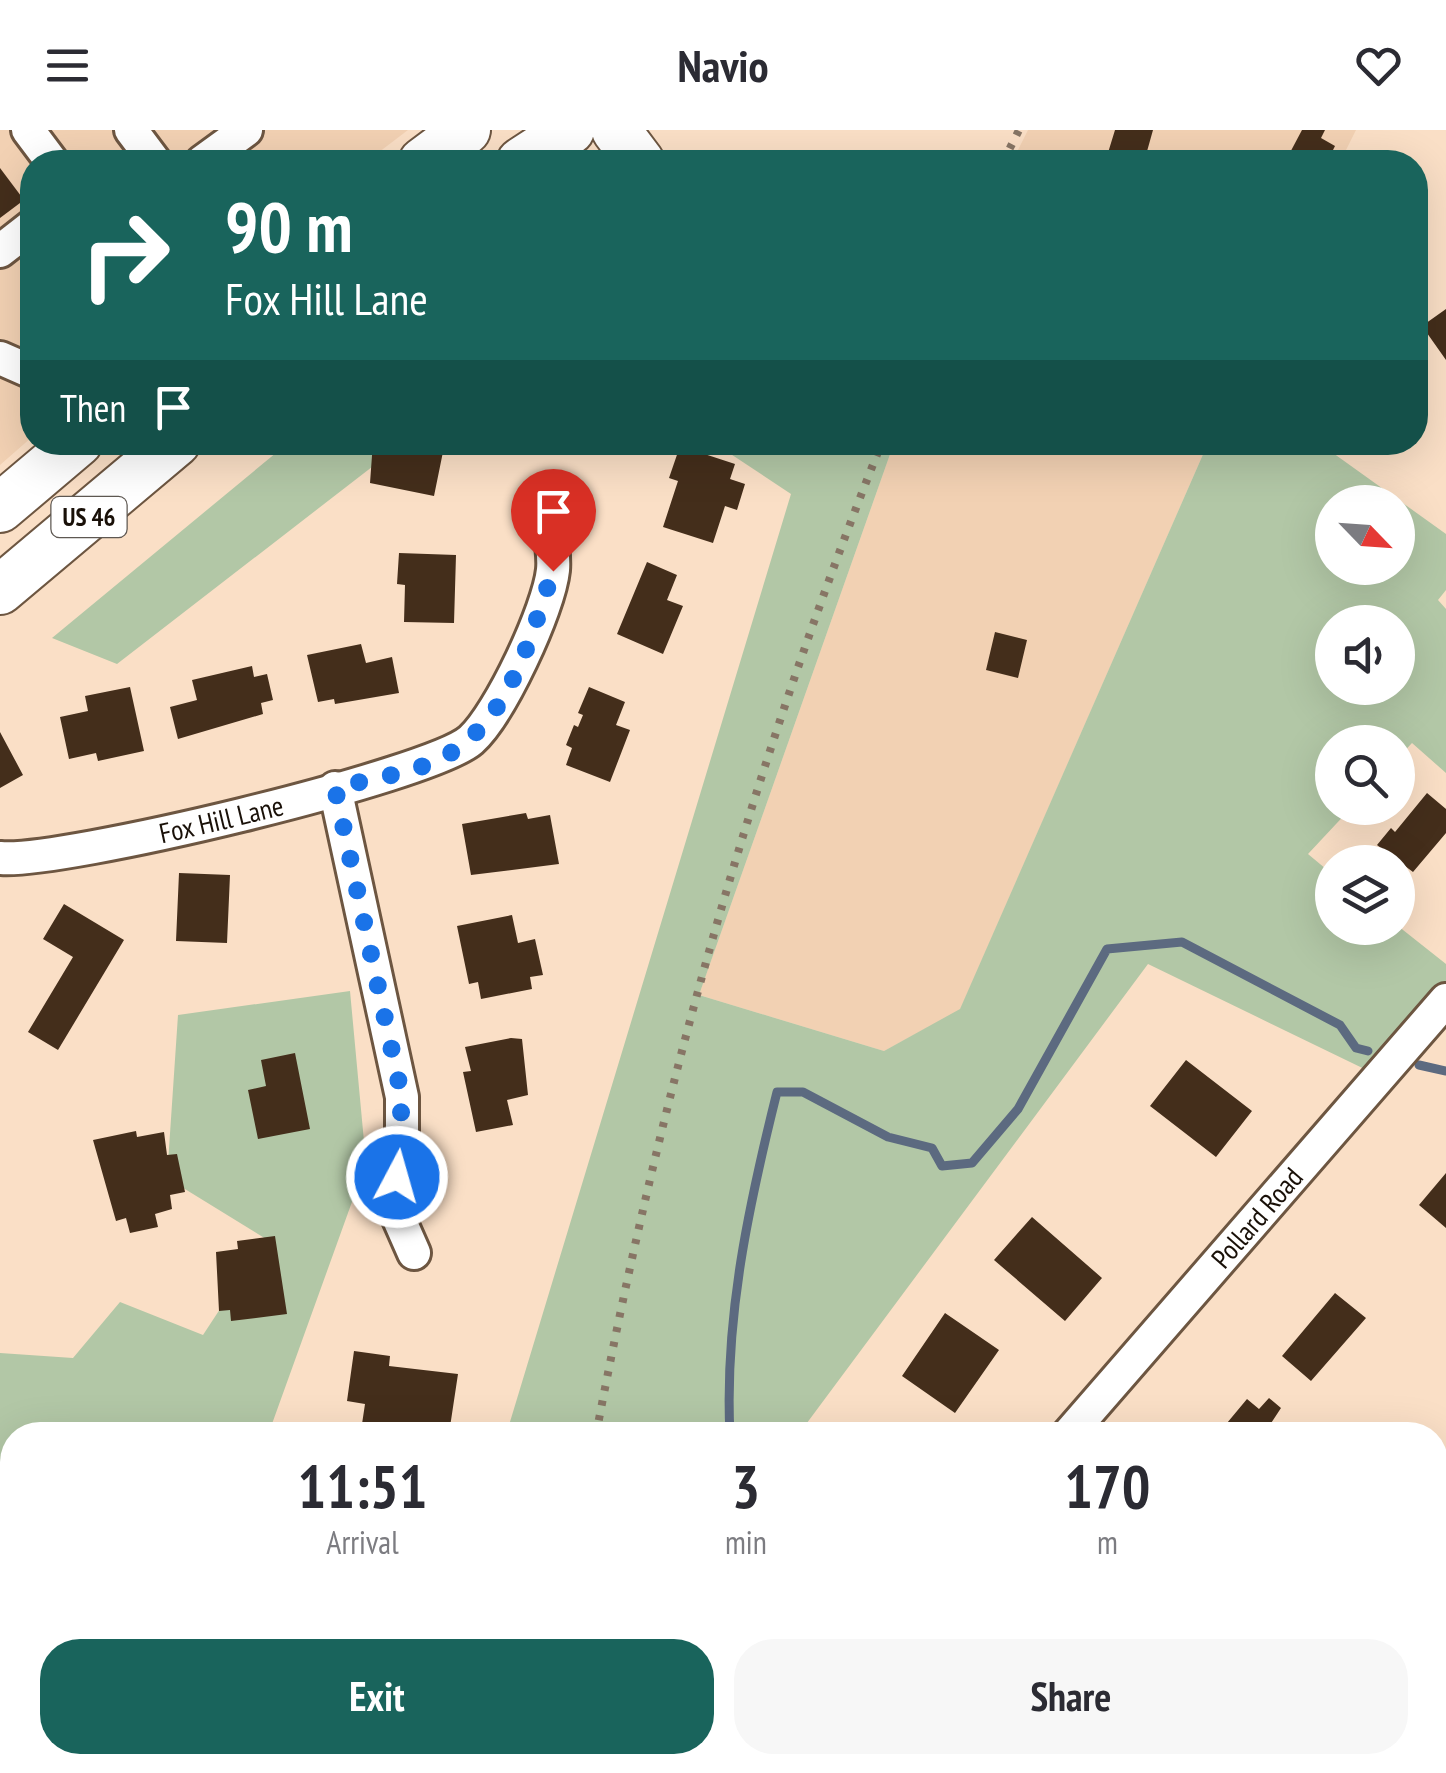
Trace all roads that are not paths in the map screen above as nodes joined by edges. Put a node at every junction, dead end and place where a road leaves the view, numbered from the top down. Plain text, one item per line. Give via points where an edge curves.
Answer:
1 (246, 130) edge
2 (466, 130) edge
3 (570, 130) edge
4 (218, 150) edge
5 (439, 150) edge
6 (539, 150) edge
7 (63, 455) edge
8 (161, 455) edge
9 (546, 502) dead end
10 (0, 508) edge
11 (0, 590) edge
12 (335, 788) junction
13 (0, 858) edge
14 (1446, 1000) edge
15 (414, 1252) dead end
16 (1079, 1422) edge

1 - 4 street
2 - 5 highway
3 - 6 highway
7 - 10 highway, US 46
8 - 11 highway, US 46
9 - 12 street, Fox Hill Lane via 553,571 496,712 469,741 437,760
12 - 13 street, Fox Hill Lane via 240,815
12 - 15 street via 402,1097 402,1151 392,1202
14 - 16 street, Pollard Road

